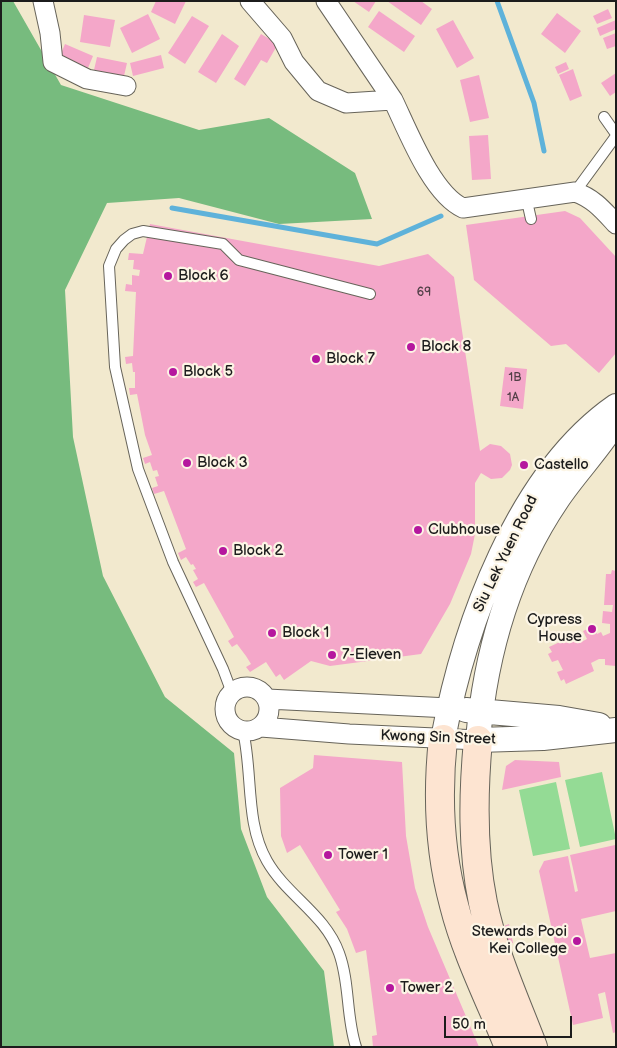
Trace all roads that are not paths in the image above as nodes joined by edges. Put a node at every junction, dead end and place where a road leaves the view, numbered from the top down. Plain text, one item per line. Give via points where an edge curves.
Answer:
1 (43, 1) edge
2 (250, 1) edge
3 (326, 1) edge
4 (126, 86) dead end
5 (393, 100) junction
6 (604, 117) dead end
7 (616, 135) edge
8 (575, 192) junction
9 (526, 197) junction
10 (531, 219) dead end
11 (616, 224) edge
12 (370, 294) dead end
13 (616, 406) edge
14 (616, 421) edge
15 (232, 693) junction
16 (267, 699) junction
17 (449, 708) junction
18 (480, 712) junction
19 (252, 729) junction
20 (616, 729) edge
21 (443, 738) junction
22 (478, 740) junction
23 (356, 1047) edge
24 (509, 1047) edge
25 (533, 1047) edge

1 - 4 street via 53,62 86,79
2 - 5 street via 282,38 294,62 318,91 346,103
3 - 5 street
5 - 9 street via 428,168 456,205 464,208
6 - 7 lane
7 - 8 lane
8 - 9 street
8 - 11 street via 600,206
9 - 10 lane
12 - 15 lane via 239,260 223,244 143,231 124,240 109,266 115,367 138,469 173,562
13 - 17 street, Siu Lek Yuen Road via 592,422 529,503 470,629
14 - 18 street, Siu Lek Yuen Road via 556,501 527,556 496,632
15 - 16 street, Kwong Sin Street via 251,687
15 - 19 street via 225,712 231,724
16 - 17 street, Kwong Sin Street
16 - 19 street via 268,717
17 - 18 street, Kwong Sin Street
17 - 21 street, Siu Lek Yuen Road
18 - 20 street, Kwong Sin Street via 559,718
18 - 22 street, Siu Lek Yuen Road
19 - 21 street, Kwong Sin Street
19 - 23 lane via 257,838 273,871 313,912 333,939 344,970
20 - 22 street, Kwong Sin Street via 552,738
21 - 22 street, Kwong Sin Street
21 - 24 main road, Siu Lek Yuen Road via 439,788 447,872 460,923
22 - 25 main road, Siu Lek Yuen Road via 474,813 483,905

